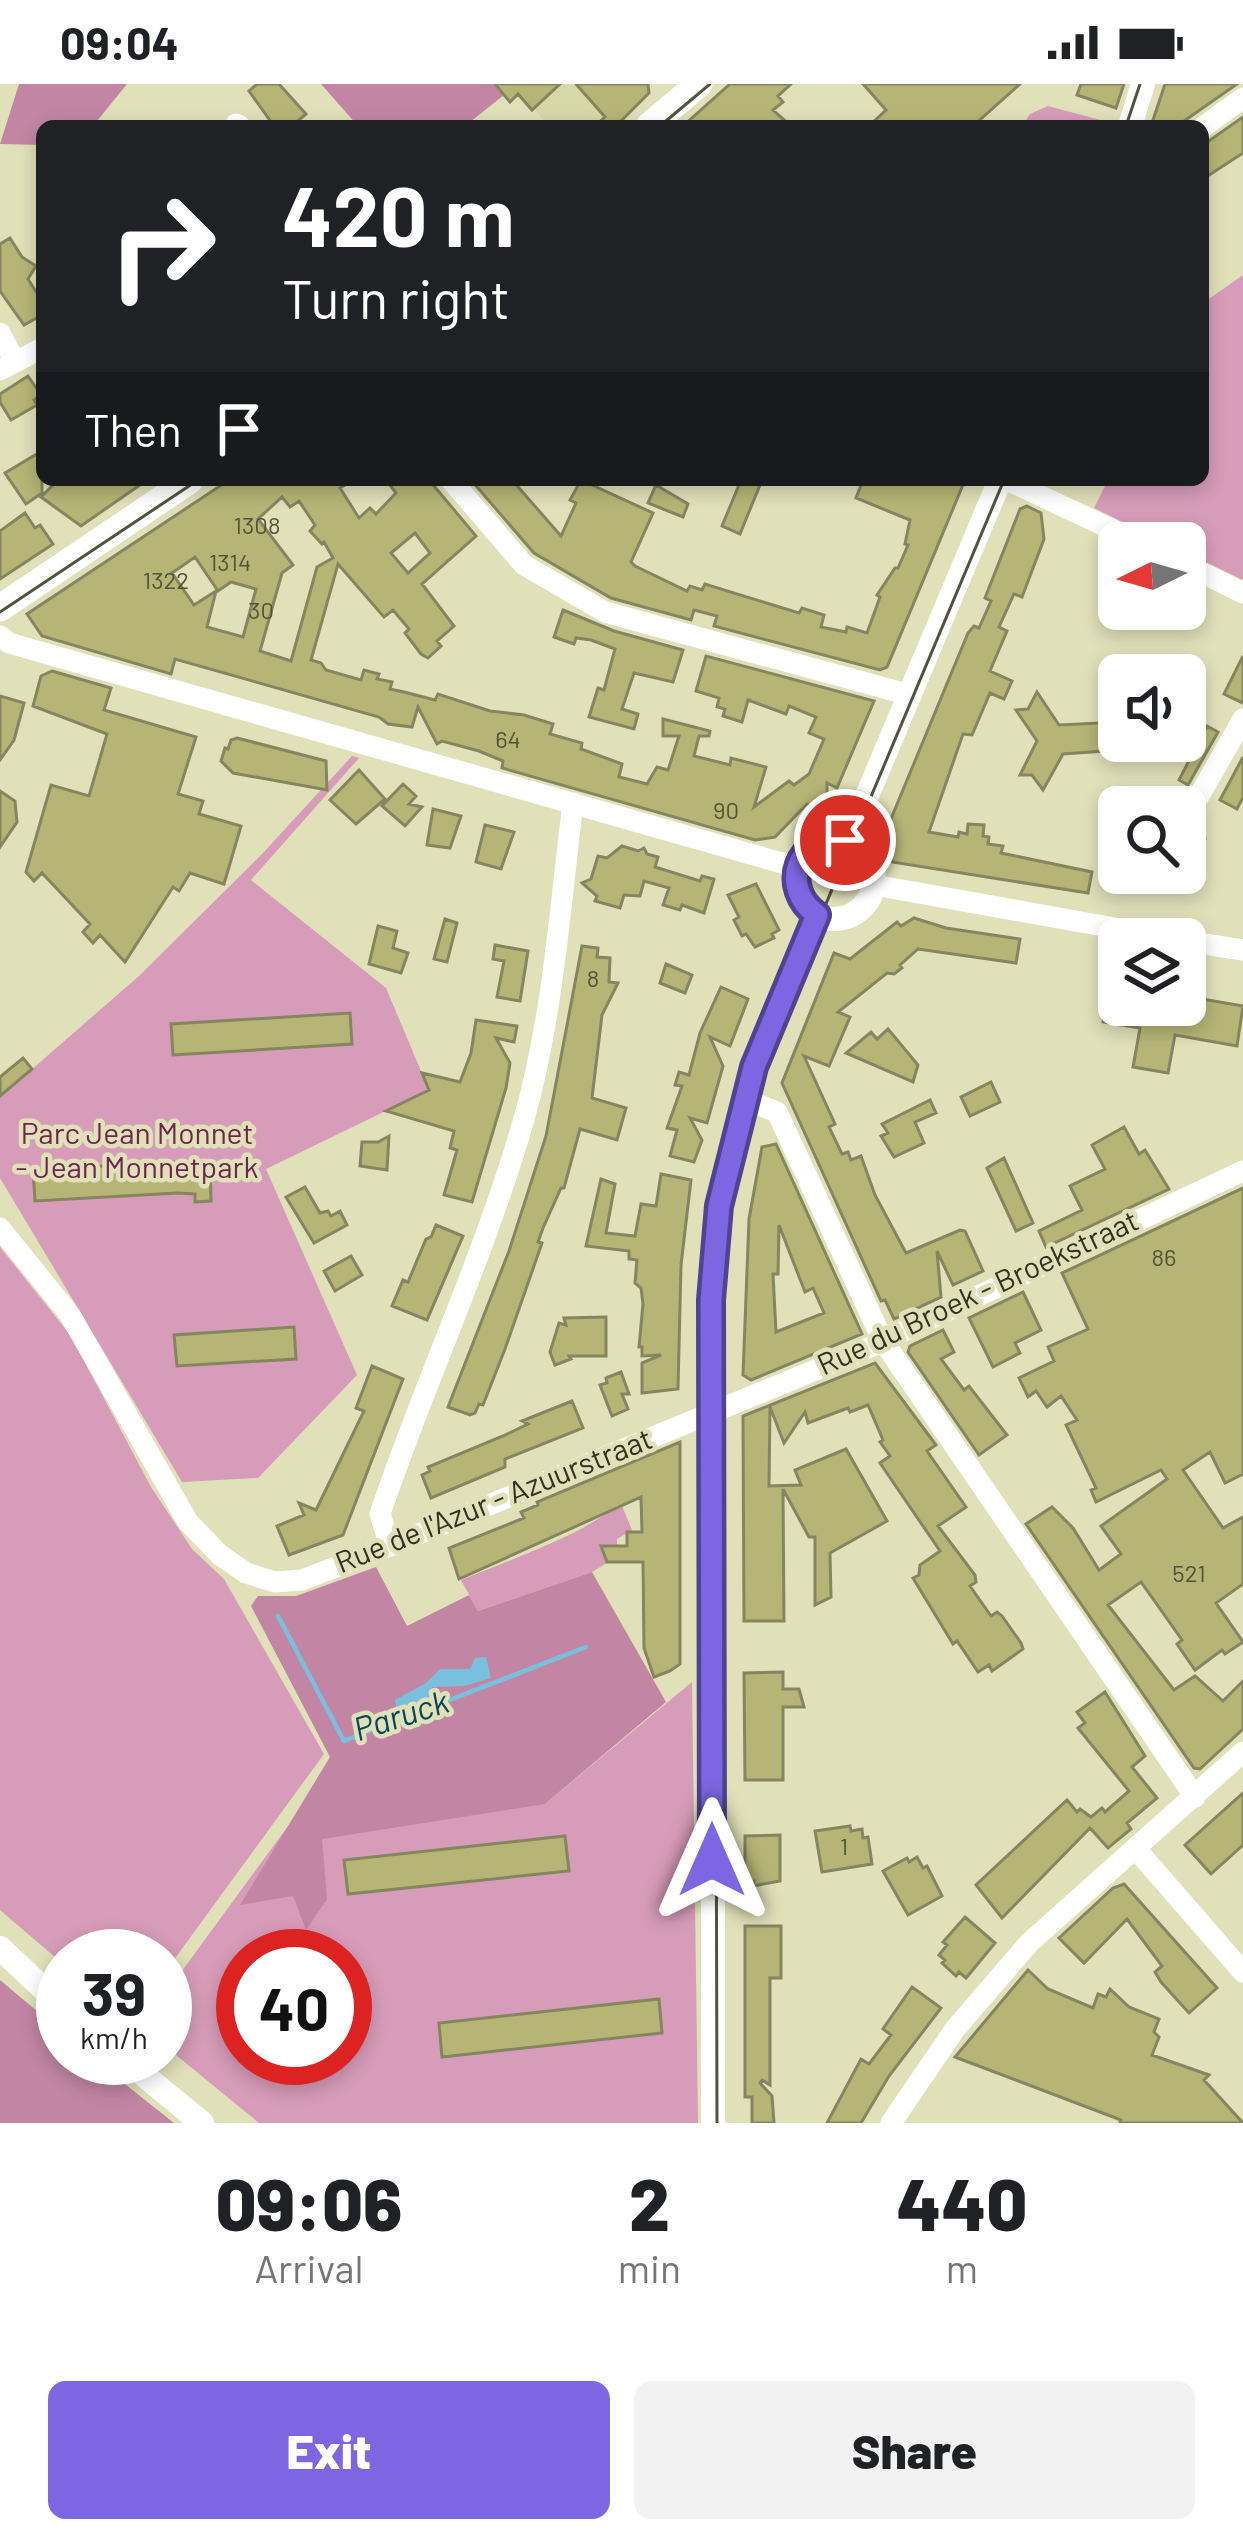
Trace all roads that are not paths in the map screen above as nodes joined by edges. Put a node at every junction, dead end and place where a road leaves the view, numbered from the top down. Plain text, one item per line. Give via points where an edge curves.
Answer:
1 (1143, 84) edge
2 (1243, 98) edge
3 (1132, 120) edge
4 (1209, 124) edge
5 (0, 333) edge
6 (36, 351) edge
7 (4, 365) edge
8 (181, 486) edge
9 (457, 486) edge
10 (1001, 486) edge
11 (1017, 486) edge
12 (1098, 523) edge
13 (1206, 575) edge
14 (1243, 592) edge
15 (0, 608) edge
16 (0, 636) edge
17 (910, 695) junction
18 (1243, 719) edge
19 (1205, 786) edge
20 (574, 803) junction
21 (848, 841) junction
22 (796, 867) junction
23 (874, 885) junction
24 (817, 915) junction
25 (1098, 925) edge
26 (1206, 944) edge
27 (1243, 950) edge
28 (744, 1099) junction
29 (1243, 1171) edge
30 (0, 1228) edge
31 (884, 1341) junction
32 (711, 1412) junction
33 (390, 1546) junction
34 (1243, 1752) edge
35 (1195, 1797) junction
36 (1135, 1848) junction
37 (0, 1948) edge
38 (1243, 1972) edge
39 (36, 1982) edge
40 (156, 2085) edge
41 (202, 2123) edge
42 (713, 2123) edge
43 (891, 2123) edge

1 - 3 street
2 - 4 street
5 - 7 street
6 - 7 street
8 - 15 main road
9 - 17 street via 524,566 605,612
10 - 17 street
11 - 12 street
13 - 14 street
16 - 20 street
17 - 21 street
18 - 19 street
20 - 22 street
20 - 33 street via 525,1114 479,1259 380,1514
21 - 22 street via 818,842
21 - 23 street via 872,864
22 - 24 street via 797,893
23 - 24 street via 849,916
23 - 25 street
24 - 28 street
26 - 27 street
28 - 31 street via 777,1112
28 - 32 street via 713,1259
29 - 31 street, Rue du Broek - Broekstraat
30 - 33 street, Rue de l'Azur - Azuurstraat via 70,1315 188,1522 220,1555 275,1582 302,1580
31 - 32 street, Rue du Broek - Broekstraat
31 - 35 street
32 - 33 street, Rue de l'Azur - Azuurstraat
32 - 42 street
34 - 35 street
35 - 36 street
36 - 38 street
36 - 43 street via 1029,1942 955,2029
37 - 39 street
40 - 41 street

